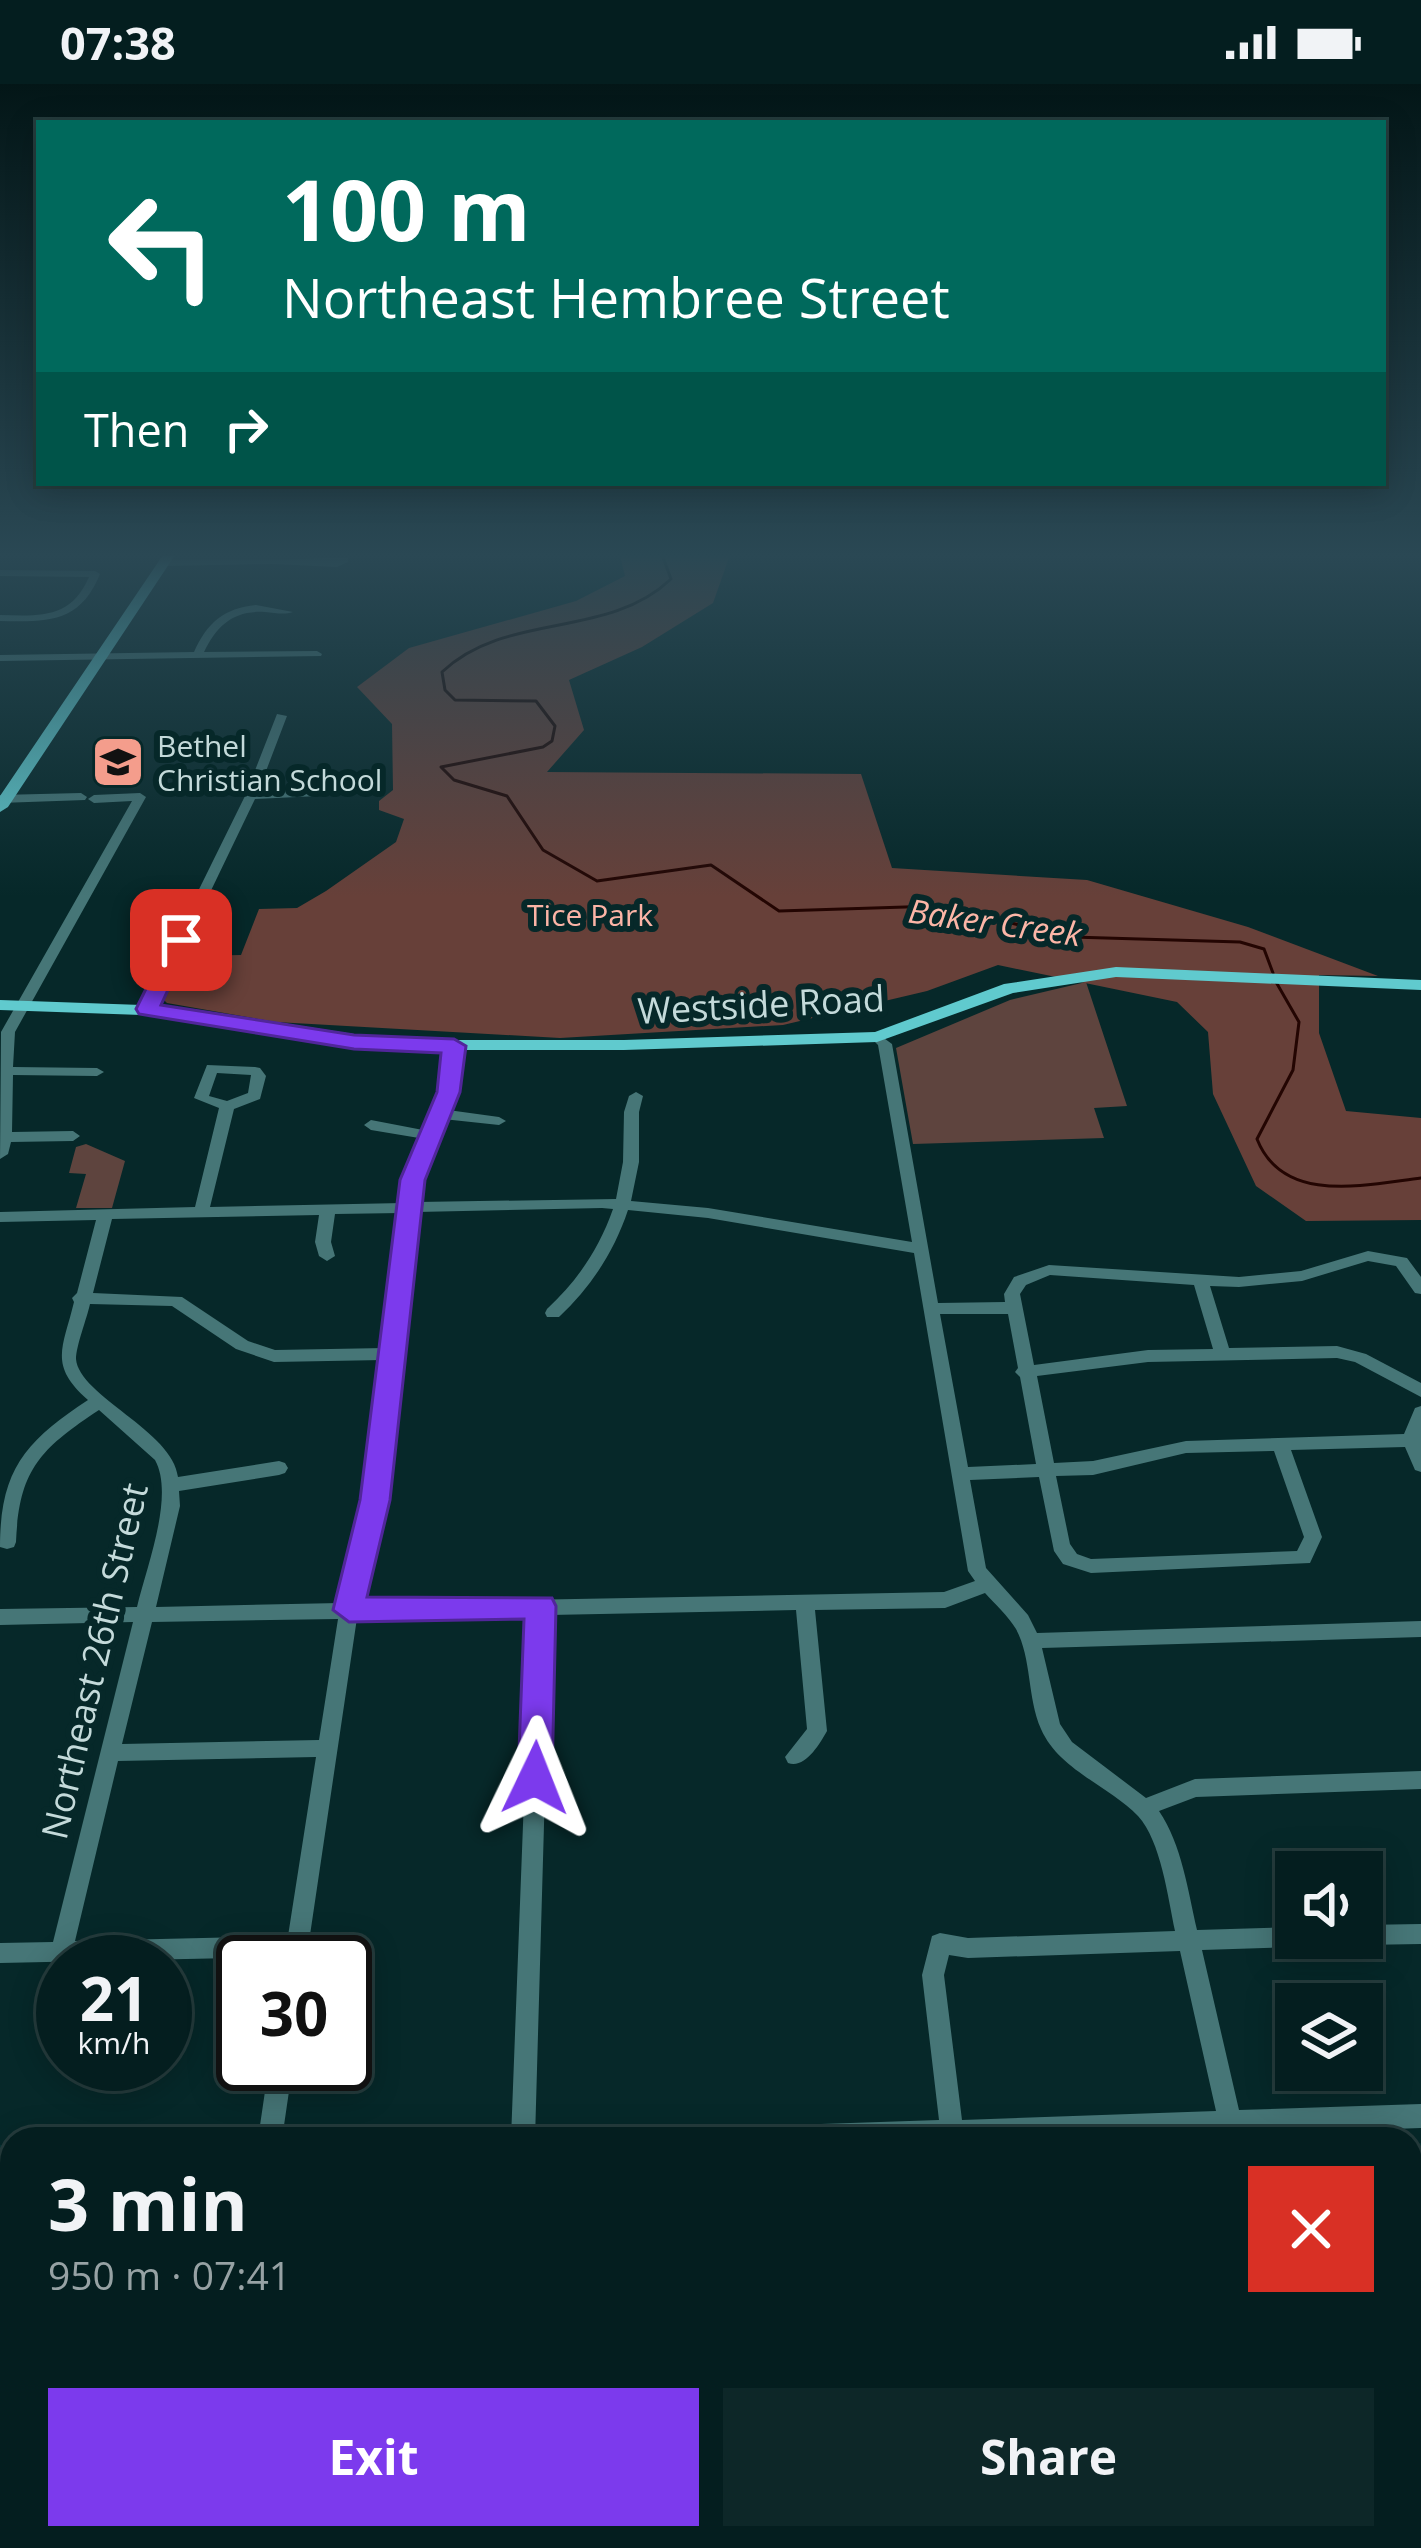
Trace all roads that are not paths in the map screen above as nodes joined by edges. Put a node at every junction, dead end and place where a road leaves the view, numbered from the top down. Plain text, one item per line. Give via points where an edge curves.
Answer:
1 (94, 667) edge
2 (281, 716) dead end
3 (318, 792) dead end
4 (251, 796) junction
5 (2, 802) edge
6 (1421, 986) edge
7 (0, 1005) edge
8 (21, 1005) junction
9 (147, 1009) junction
10 (877, 1036) junction
11 (454, 1046) junction
12 (2, 1071) edge
13 (98, 1072) dead end
14 (636, 1096) dead end
15 (227, 1106) dead end
16 (440, 1114) junction
17 (499, 1121) dead end
18 (371, 1125) dead end
19 (428, 1135) junction
20 (74, 1136) dead end
21 (6, 1137) junction
22 (0, 1154) edge
23 (621, 1204) junction
24 (410, 1208) junction
25 (328, 1210) junction
26 (201, 1213) junction
27 (105, 1215) junction
28 (0, 1217) edge
29 (920, 1249) junction
30 (327, 1256) dead end
31 (1201, 1282) junction
32 (1421, 1288) edge
33 (80, 1298) junction
34 (1010, 1308) junction
35 (932, 1310) junction
36 (553, 1313) dead end
37 (392, 1354) junction
38 (1223, 1354) junction
39 (1024, 1372) junction
40 (1421, 1391) edge
41 (98, 1402) junction
42 (1421, 1412) edge
43 (1412, 1440) junction
44 (1280, 1444) junction
45 (1421, 1465) edge
46 (279, 1468) dead end
47 (1045, 1471) junction
48 (958, 1474) junction
49 (172, 1485) junction
50 (7, 1542) dead end
51 (986, 1585) junction
52 (805, 1602) junction
53 (541, 1606) junction
54 (349, 1610) junction
55 (140, 1614) junction
56 (0, 1617) edge
57 (1421, 1629) edge
58 (1031, 1641) junction
59 (328, 1748) junction
60 (108, 1753) junction
61 (795, 1757) dead end
62 (1421, 1780) edge
63 (1144, 1808) junction
64 (1421, 1934) edge
65 (65, 1935) edge
66 (300, 1935) edge
67 (1383, 1935) edge
68 (1275, 1938) edge
69 (1188, 1941) junction
70 (36, 1952) edge
71 (0, 1953) edge
72 (276, 2091) edge
73 (1421, 2116) edge
74 (272, 2127) edge
75 (523, 2127) edge
76 (952, 2127) edge
77 (1231, 2127) edge
78 (1282, 2127) edge

1 - 5 main road
2 - 4 street
3 - 4 street
4 - 9 street
5 - 8 street via 140,797
6 - 10 main road, Westside Road via 1129,971 1032,982
7 - 8 main road, Westside Road
8 - 9 main road, Westside Road
8 - 12 street via 3,1044
9 - 11 main road, Westside Road via 354,1042
10 - 11 main road, Westside Road
10 - 29 street via 885,1044
11 - 16 street
12 - 13 street
12 - 21 street
14 - 23 street
15 - 26 street
16 - 17 street
16 - 19 street
18 - 19 street
19 - 24 street
20 - 21 street
21 - 22 street
23 - 24 street
23 - 29 street
23 - 36 street via 592,1275
24 - 25 street
24 - 37 street
25 - 26 street
25 - 30 street
26 - 27 street
27 - 28 street
27 - 33 street, Northeast 26th Street
29 - 35 street
31 - 32 street via 1302,1276 1368,1256 1401,1262
31 - 34 street via 1049,1270 1020,1281
31 - 38 street
33 - 37 street via 176,1301 242,1345 274,1356
33 - 41 street, Northeast 26th Street via 68,1359
34 - 35 street
34 - 39 street
35 - 48 street
37 - 54 street via 372,1520
38 - 39 street
38 - 40 street via 1346,1353
39 - 47 street
41 - 49 street, Northeast 26th Street via 161,1455
41 - 50 street via 32,1449 7,1517
42 - 43 street
43 - 44 street
43 - 45 street
44 - 47 street via 1186,1447
44 - 47 street via 1313,1537 1303,1558 1091,1566 1070,1559
46 - 49 street
47 - 48 street
48 - 51 street
49 - 55 street, Northeast 26th Street
51 - 52 street via 945,1600
51 - 58 street
52 - 53 street
52 - 61 street via 817,1731
53 - 54 street
53 - 75 street
54 - 55 street
54 - 59 street
55 - 56 street
55 - 60 street, Northeast 26th Street
57 - 58 street
58 - 63 street via 1058,1737
59 - 60 street
59 - 66 street
60 - 65 street, Northeast 26th Street
62 - 63 street via 1195,1788
63 - 69 street via 1164,1842
64 - 67 street
68 - 69 street
69 - 76 street via 940,1943 933,1975
69 - 77 street
70 - 71 street
72 - 74 street
73 - 78 street

